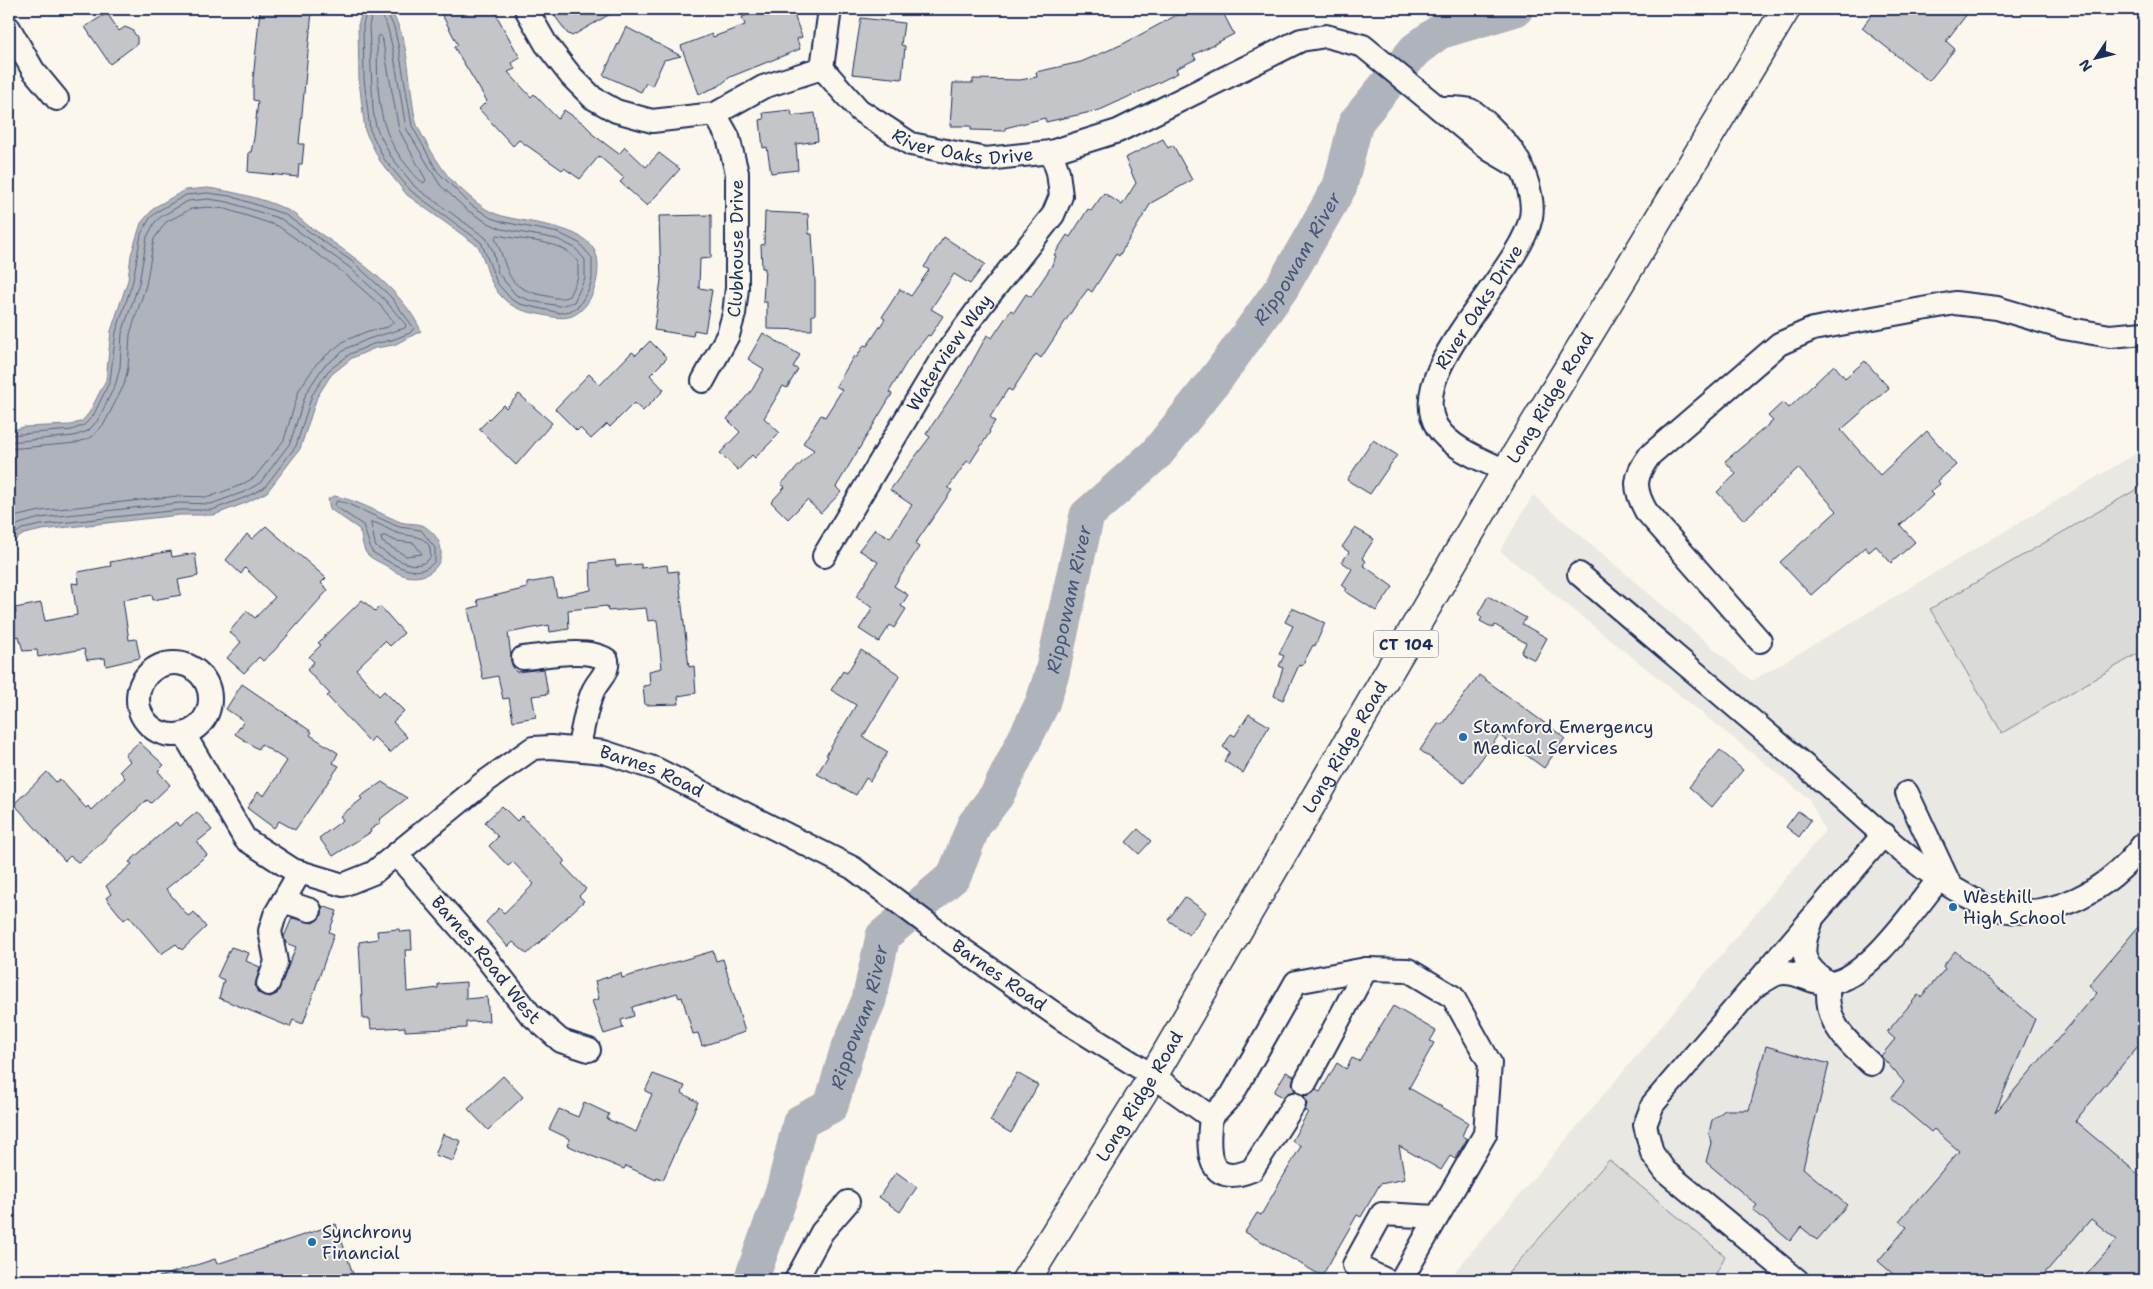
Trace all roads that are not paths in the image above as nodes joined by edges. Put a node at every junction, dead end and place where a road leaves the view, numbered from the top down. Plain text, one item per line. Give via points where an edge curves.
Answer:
1 (526, 9) edge
2 (830, 9) edge
3 (1786, 9) edge
4 (9, 28) edge
5 (822, 68) junction
6 (57, 98) dead end
7 (715, 114) junction
8 (1051, 152) junction
9 (2144, 333) edge
10 (703, 381) dead end
11 (1506, 471) junction
12 (824, 556) dead end
13 (1579, 574) dead end
14 (1760, 641) dead end
15 (523, 658) dead end
16 (184, 734) dead end
17 (578, 749) junction
18 (1907, 793) dead end
19 (1884, 834) junction
20 (2144, 843) edge
21 (396, 854) junction
22 (300, 872) junction
23 (1945, 883) junction
24 (283, 901) junction
25 (310, 910) dead end
26 (1814, 916) junction
27 (1366, 969) junction
28 (268, 984) dead end
29 (1830, 984) junction
30 (1752, 988) junction
31 (588, 1050) dead end
32 (1870, 1064) dead end
33 (1153, 1076) junction
34 (1305, 1083) dead end
35 (1294, 1104) dead end
36 (1211, 1117) junction
37 (848, 1202) dead end
38 (1437, 1217) junction
39 (796, 1280) edge
40 (1026, 1280) edge
41 (1386, 1280) edge
42 (1401, 1280) edge
43 (1797, 1280) edge

1 - 7 street via 546,44 571,76 593,98 616,111 652,121
2 - 5 street
3 - 11 main road, Long Ridge Road / CT 104
4 - 6 street via 33,70
5 - 7 street via 763,87
5 - 8 street, River Oaks Drive via 859,110 911,144 986,159
7 - 10 street, Clubhouse Drive via 728,137 737,173 737,288 728,335
8 - 11 street, River Oaks Drive via 1118,131 1301,40 1326,36 1363,46 1439,108 1470,110 1512,151 1528,182 1532,215 1508,265 1448,350 1430,399 1431,414 1446,438
8 - 12 street, Waterview Way via 1061,196 1053,215 941,360
9 - 14 street via 2110,336 2064,328 1997,308 1955,303 1813,329 1779,344 1650,455 1639,470 1636,485 1650,516
11 - 33 main road, Long Ridge Road / CT 104
13 - 19 street
15 - 17 street via 589,653 607,660 606,671 588,706
16 - 22 street, Barnes Road via 245,839
17 - 21 street, Barnes Road via 533,748 482,784
17 - 33 street, Barnes Road via 604,752 656,769 853,868 952,943 1065,1021
18 - 23 street
19 - 23 street via 1904,854
19 - 26 street
20 - 23 street via 2110,880 2050,910 1990,908
21 - 22 street, Barnes Road via 372,873 343,885
21 - 31 street, Barnes Road West via 484,955 530,1014 561,1041
22 - 24 street
23 - 29 street via 1874,958 1849,977
24 - 25 street
24 - 28 street via 270,931 276,962
26 - 29 street via 1803,942 1805,962
26 - 30 street
27 - 34 street
27 - 36 street via 1296,982 1232,1095
27 - 38 street via 1408,970 1453,996 1490,1063 1485,1134
29 - 30 street via 1791,973 1777,974
29 - 32 street via 1827,1001 1832,1018 1848,1042
30 - 43 street via 1653,1104 1645,1125 1652,1153 1665,1171
33 - 36 street, Barnes Road
33 - 40 main road, Long Ridge Road / CT 104
35 - 36 street via 1252,1170 1241,1174 1221,1173 1213,1166 1208,1147
37 - 39 street via 822,1232
38 - 41 street via 1382,1214 1354,1265
38 - 42 street

